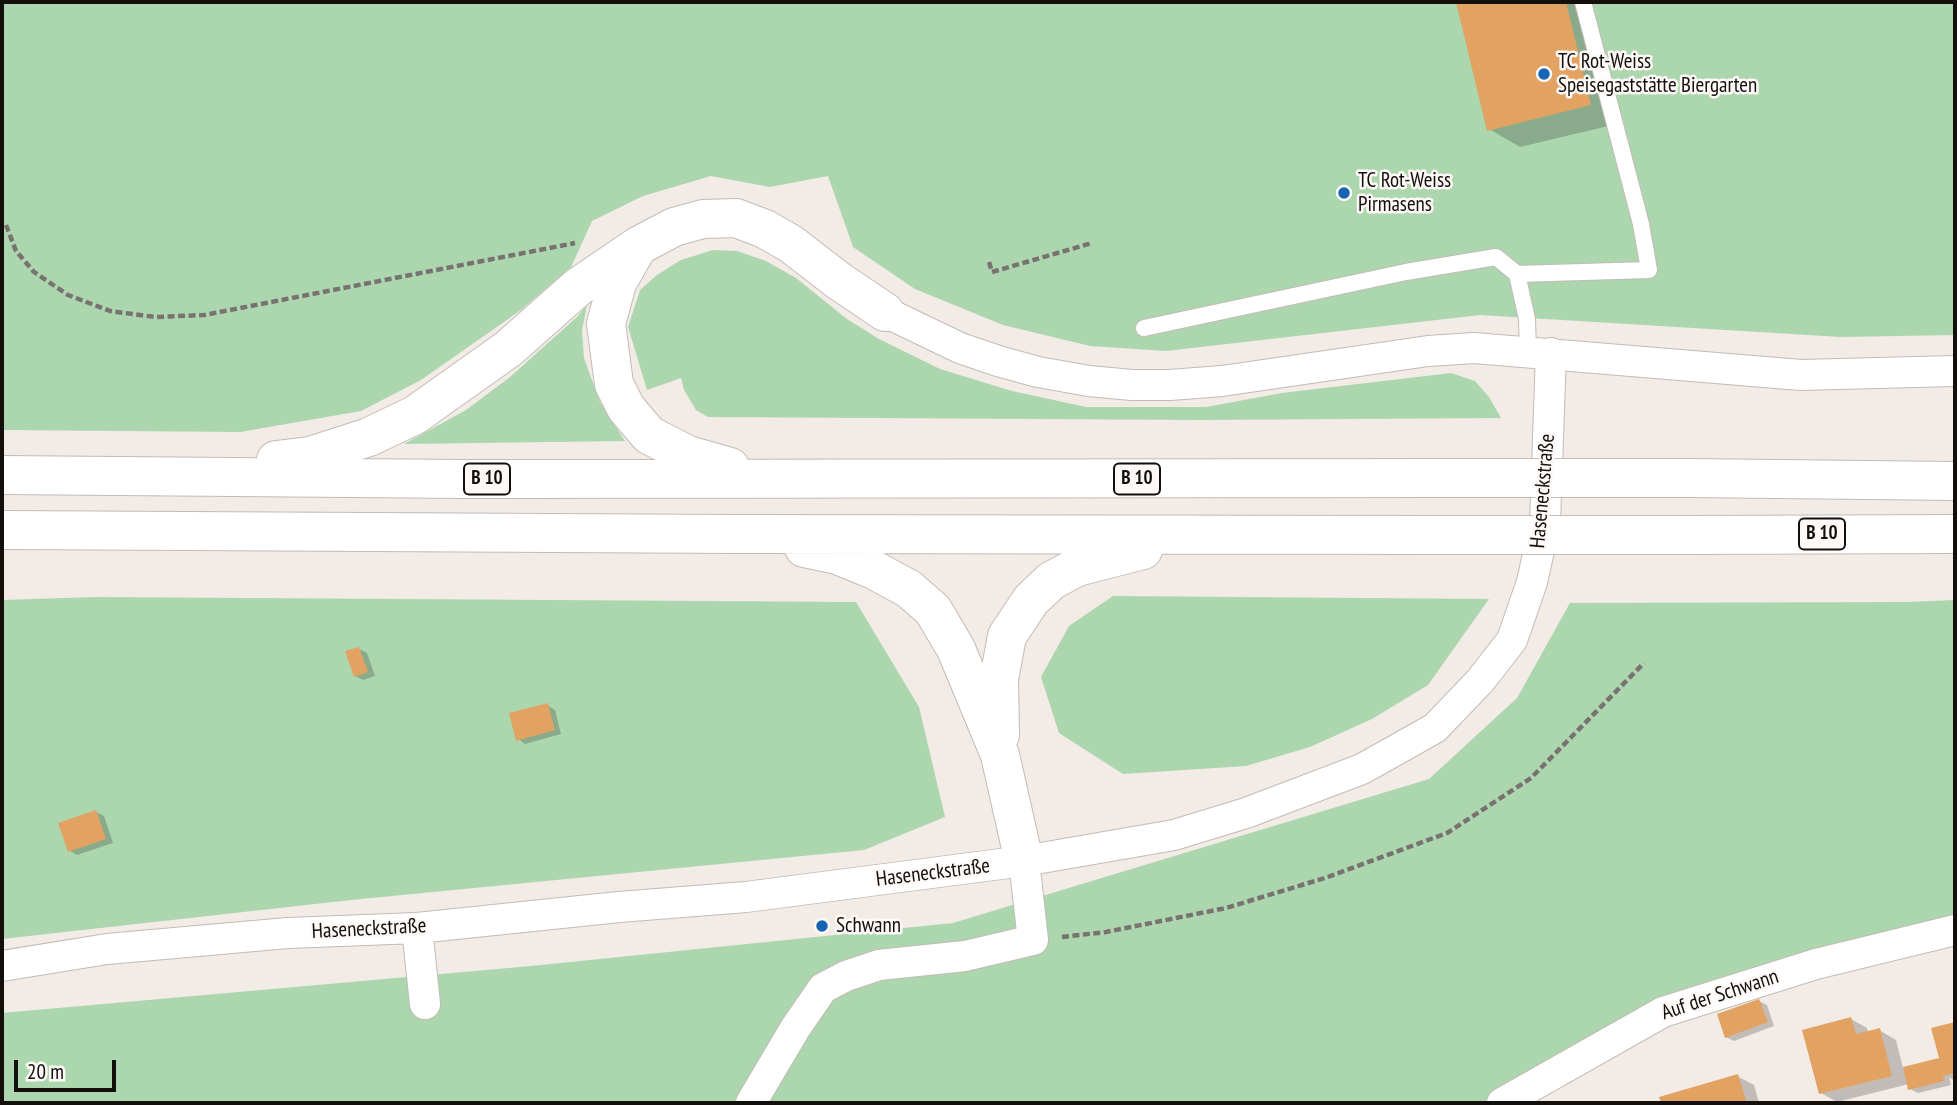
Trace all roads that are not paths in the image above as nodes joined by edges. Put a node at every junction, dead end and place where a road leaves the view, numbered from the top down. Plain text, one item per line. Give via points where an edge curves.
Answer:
1 (1583, 2) edge
2 (638, 246) junction
3 (1517, 274) junction
4 (885, 312) joint
5 (1144, 328) dead end
6 (1540, 352) junction
7 (1955, 371) edge
8 (2, 475) edge
9 (167, 476) junction
10 (807, 478) junction
11 (1955, 481) edge
12 (2, 530) edge
13 (738, 534) junction
14 (1955, 534) edge
15 (1216, 535) junction
16 (1000, 755) junction
17 (1024, 862) junction
18 (417, 928) junction
19 (1955, 930) edge
20 (2, 966) edge
21 (425, 1004) dead end
22 (751, 1103) edge
23 (1502, 1103) edge

1 - 3 lane via 1649,270
2 - 4 highway via 674,227 703,219 736,218 791,244
2 - 9 highway via 578,287 508,349 415,415 369,437 310,456
2 - 10 highway via 617,283 606,324 614,384 626,408 649,435 688,455 723,466
3 - 5 lane via 1496,257
3 - 6 lane
4 - 6 street via 998,361 1132,385 1223,381 1428,351
6 - 7 street via 1801,374
6 - 17 street, Haseneckstraße via 1545,523 1532,582 1512,640 1436,728 1362,769 1246,813 1174,835
8 - 9 highway, B 10
9 - 10 highway, B 10
10 - 11 highway, B 10, bridge
12 - 13 highway, B 10
13 - 15 highway, B 10
13 - 16 highway via 837,555 909,589 933,610 956,649
14 - 15 highway, B 10, bridge
15 - 16 highway via 1077,567 1031,600 1007,636 999,679
16 - 17 highway
17 - 18 street, Haseneckstraße via 746,897
17 - 22 street via 1033,940 965,956 879,965 823,988
18 - 20 street, Haseneckstraße via 288,933 107,949
18 - 21 street
19 - 23 street, Auf der Schwann via 1816,964 1663,1012

